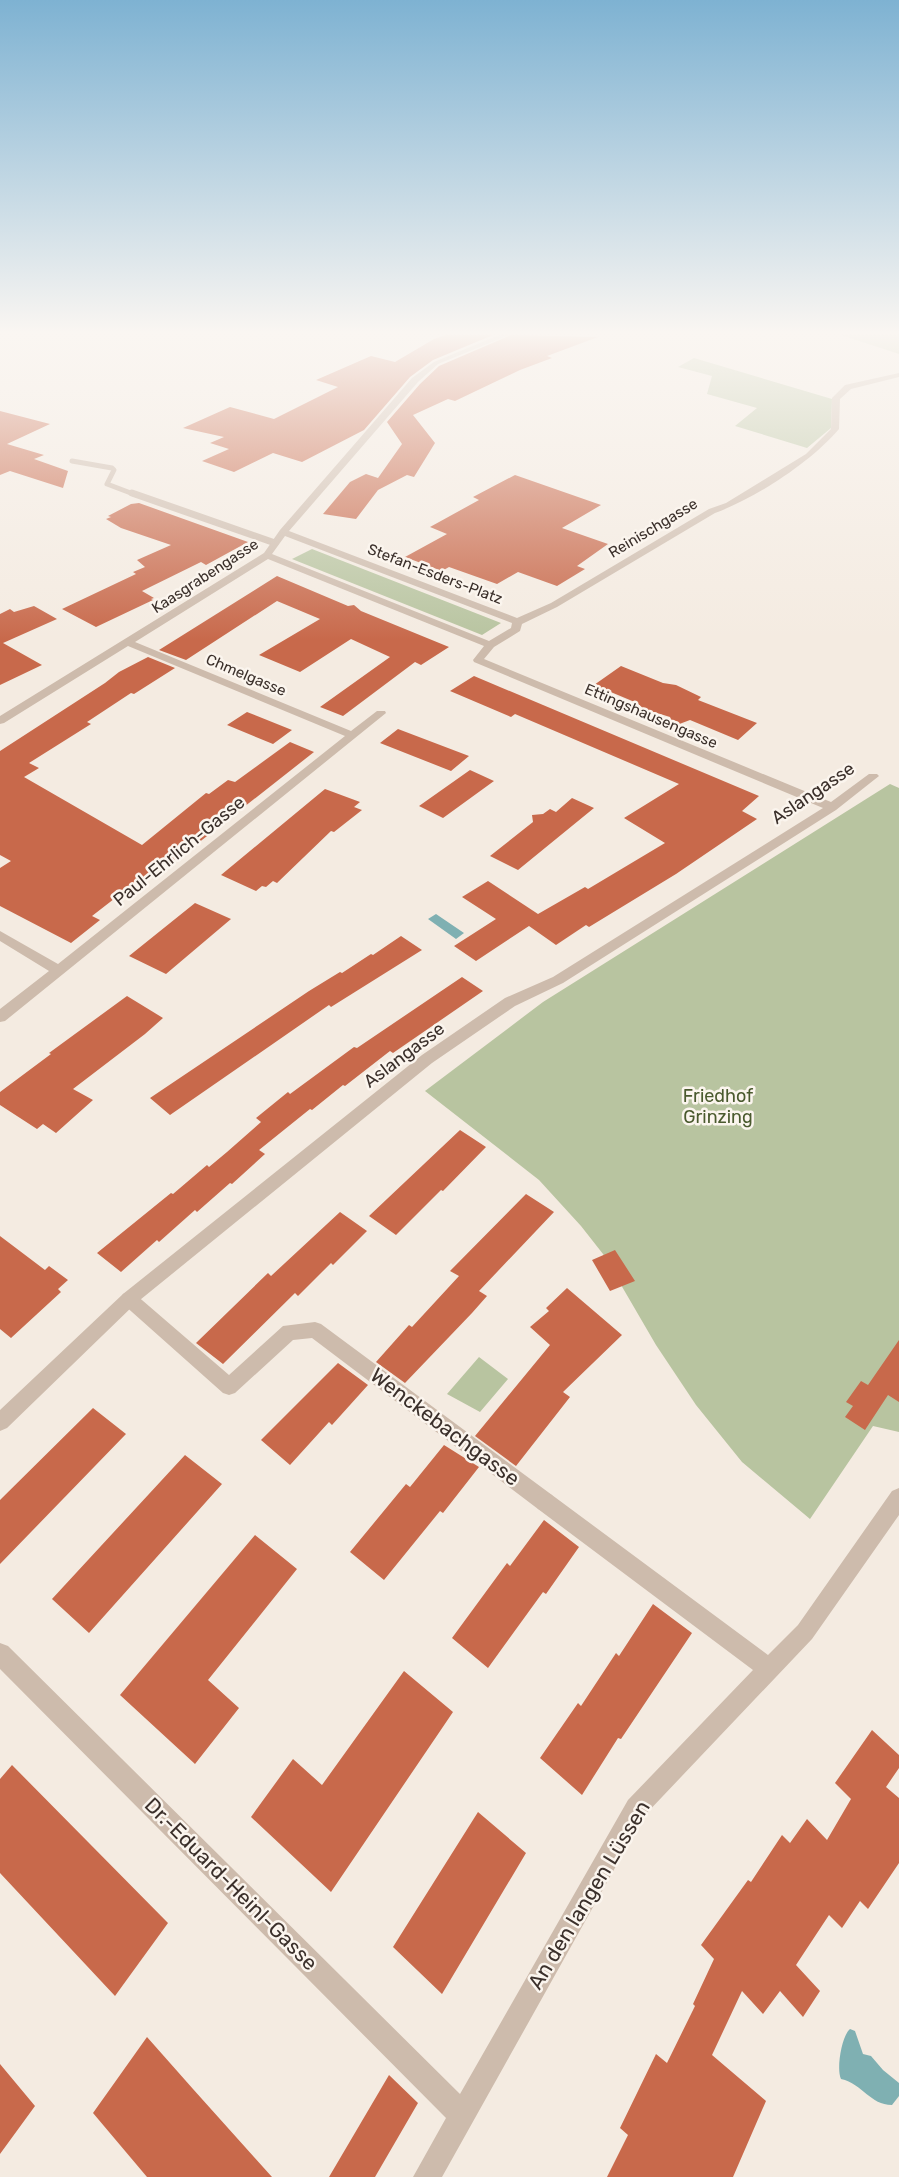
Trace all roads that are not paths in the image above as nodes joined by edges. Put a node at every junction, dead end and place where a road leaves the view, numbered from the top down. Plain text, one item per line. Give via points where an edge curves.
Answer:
1 (366, 437) edge
2 (828, 437) edge
3 (72, 461) dead end
4 (283, 532) junction
5 (275, 543) junction
6 (267, 555) junction
7 (517, 622) junction
8 (127, 642) junction
9 (490, 645) junction
10 (381, 713) dead end
11 (0, 721) edge
12 (353, 736) junction
13 (873, 776) dead end
14 (832, 807) junction
15 (0, 935) edge
16 (59, 971) junction
17 (0, 1017) edge
18 (129, 1299) junction
19 (0, 1422) edge
20 (899, 1498) edge
21 (0, 1654) edge
22 (768, 1668) junction
23 (462, 2115) junction
24 (427, 2177) edge

1 - 4 street, Kaasgrabengasse
2 - 7 street, Reinischgasse via 809,456 729,505
3 - 5 lane via 112,468 108,485
4 - 5 street, Kaasgrabengasse
4 - 7 street, Stefan-Esders-Platz
5 - 6 street, Kaasgrabengasse
6 - 8 street, Kaasgrabengasse
6 - 9 street
7 - 9 street, Stefan-Esders-Platz via 516,628
8 - 11 street, Kaasgrabengasse
8 - 12 street, Chmelgasse
9 - 14 street, Ettingshausengasse via 477,660
10 - 12 street, Paul-Ehrlich-Gasse
12 - 16 street, Paul-Ehrlich-Gasse
13 - 14 street, Aslangasse
14 - 18 street, Aslangasse via 558,980 510,1002 427,1059
15 - 16 street
16 - 17 street, Paul-Ehrlich-Gasse
18 - 19 street, Aslangasse
18 - 22 street, Wenckebachgasse via 229,1387 289,1332 315,1330
20 - 22 street, An den langen Lüssen via 805,1632
21 - 23 street, Dr.-Eduard-Heinl-Gasse
22 - 23 street, An den langen Lüssen via 636,1808
23 - 24 street, An den langen Lüssen

